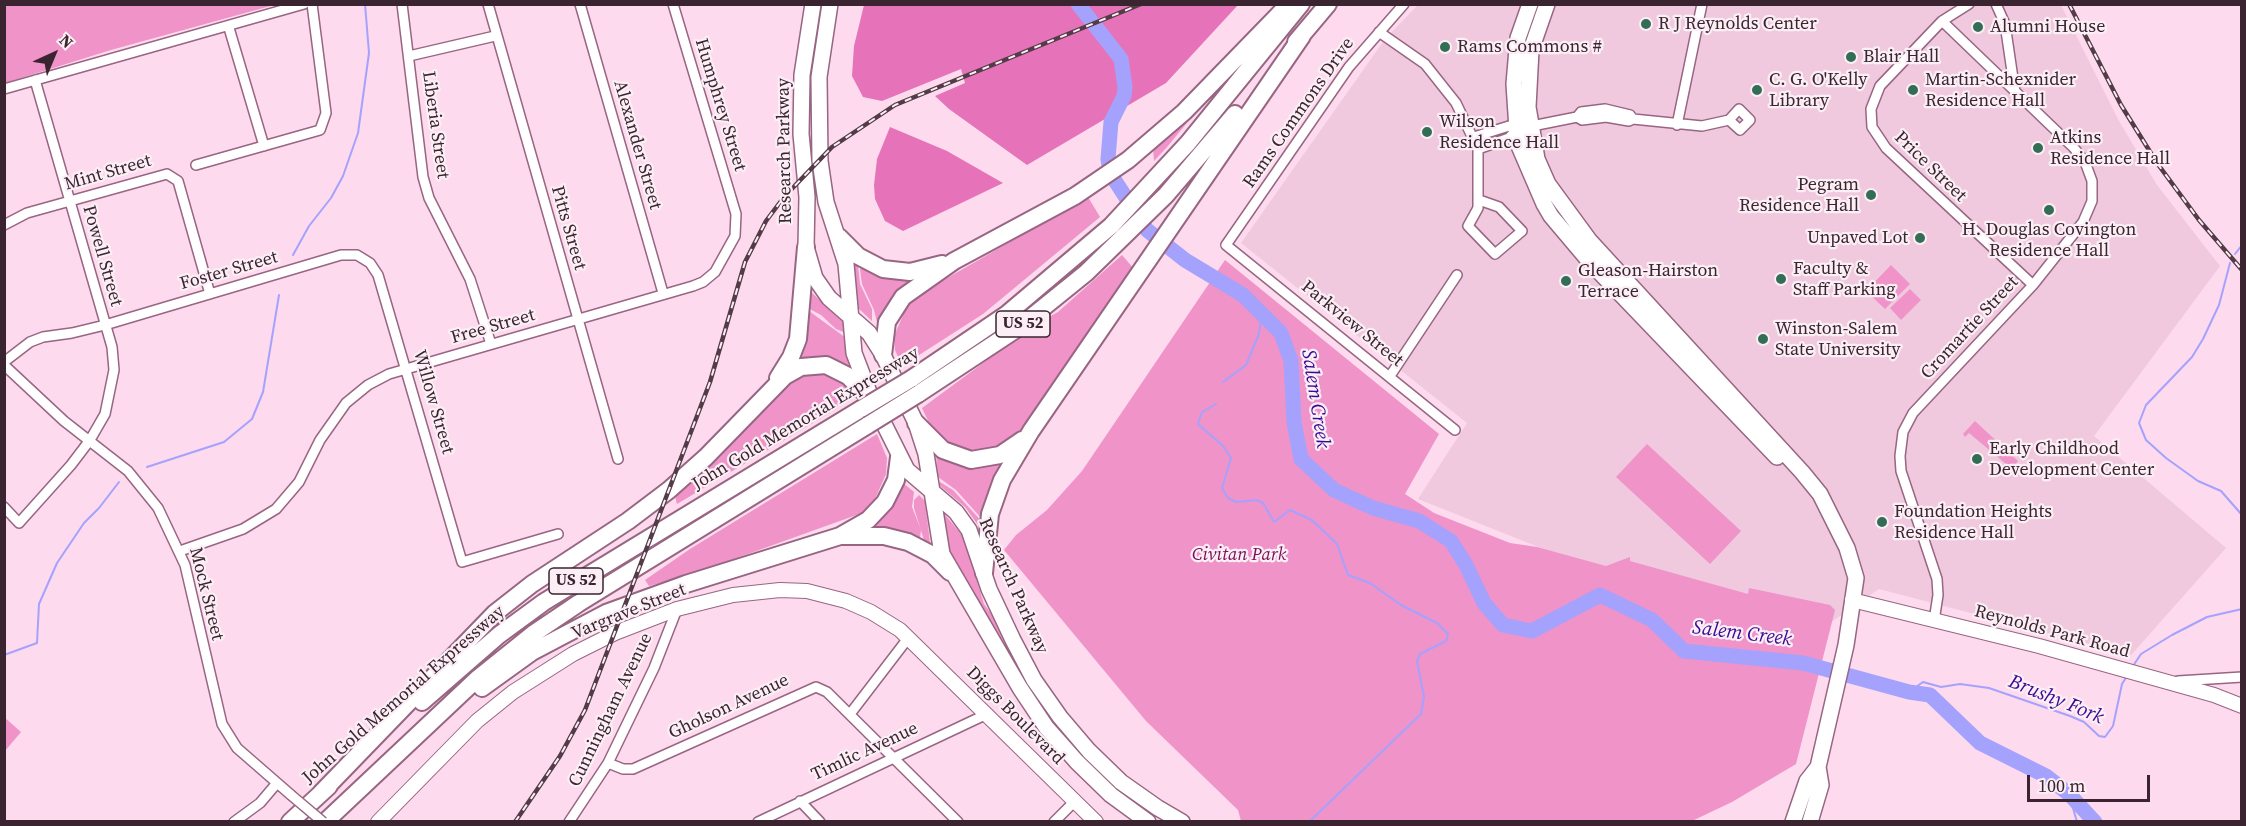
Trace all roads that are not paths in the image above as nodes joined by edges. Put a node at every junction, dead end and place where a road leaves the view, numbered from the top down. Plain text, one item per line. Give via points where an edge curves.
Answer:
1 (304, 4) edge
2 (312, 4) edge
3 (402, 4) edge
4 (488, 4) edge
5 (580, 4) edge
6 (674, 4) edge
7 (813, 4) edge
8 (830, 4) edge
9 (1289, 4) edge
10 (1301, 4) edge
11 (1328, 4) edge
12 (1404, 4) edge
13 (1530, 4) edge
14 (1547, 4) edge
15 (1702, 4) edge
16 (1969, 4) edge
17 (1996, 4) edge
18 (1942, 21) junction
19 (229, 28) junction
20 (1378, 32) junction
21 (495, 36) junction
22 (1302, 36) junction
23 (409, 56) junction
24 (35, 80) junction
25 (4, 89) edge
26 (2015, 92) junction
27 (1729, 120) dead end
28 (1677, 125) junction
29 (1524, 128) junction
30 (1474, 137) junction
31 (264, 146) junction
32 (1478, 149) junction
33 (196, 165) dead end
34 (1479, 200) junction
35 (69, 201) junction
36 (736, 214) joint
37 (4, 225) edge
38 (839, 237) junction
39 (1226, 245) joint
40 (806, 247) junction
41 (362, 257) joint
42 (954, 261) junction
43 (1457, 274) dead end
44 (2033, 285) junction
45 (663, 293) junction
46 (210, 294) junction
47 (851, 319) junction
48 (577, 320) junction
49 (105, 325) junction
50 (491, 344) junction
51 (884, 355) junction
52 (4, 363) edge
53 (406, 368) junction
54 (1390, 376) junction
55 (774, 384) junction
56 (866, 404) junction
57 (916, 423) junction
58 (1455, 430) dead end
59 (1031, 431) junction
60 (90, 440) junction
61 (899, 457) junction
62 (618, 459) dead end
63 (932, 492) junction
64 (4, 507) edge
65 (558, 534) dead end
66 (840, 536) junction
67 (180, 552) junction
68 (950, 572) junction
69 (984, 573) junction
70 (1852, 600) junction
71 (677, 609) junction
72 (1934, 621) junction
73 (909, 638) junction
74 (2241, 677) edge
75 (2170, 682) junction
76 (2241, 706) edge
77 (850, 714) junction
78 (987, 714) junction
79 (408, 745) junction
80 (892, 757) junction
81 (608, 763) junction
82 (1818, 767) junction
83 (277, 783) junction
84 (321, 793) junction
85 (800, 801) junction
86 (1075, 801) junction
87 (234, 822) edge
88 (290, 822) edge
89 (324, 822) edge
90 (378, 822) edge
91 (569, 822) edge
92 (758, 822) edge
93 (820, 822) edge
94 (958, 822) edge
95 (1054, 822) edge
96 (1096, 822) edge
97 (1148, 822) edge
98 (1182, 822) edge
99 (1793, 822) edge
100 (1810, 822) edge

1 - 19 street
2 - 31 street via 326,113 320,130
3 - 23 street, Liberia Street
4 - 21 street, Pitts Street
5 - 45 street, Alexander Street
6 - 36 street, Humphrey Street
7 - 40 main road, Research Parkway via 801,107
8 - 38 main road, Research Parkway via 819,77 818,133 826,202
9 - 42 highway via 1184,112 1146,145 1090,186
10 - 56 highway, John Gold Memorial Expressway / US 52, bridge via 1157,179 1111,226 1008,314
11 - 22 highway, John Gold Memorial Expressway / US 52
12 - 20 street, Rams Commons Drive
13 - 29 main road via 1518,38 1514,84
14 - 29 main road via 1536,30
15 - 28 street
16 - 18 street, Price Street
17 - 26 street via 2005,24
18 - 26 street, Cromartie Street
18 - 44 street, Price Street via 1880,86 1870,118 1876,137
19 - 24 street
19 - 31 street
20 - 30 street via 1425,64 1445,86
20 - 39 street, Rams Commons Drive via 1349,67
21 - 23 street
21 - 48 street, Pitts Street
22 - 59 highway
22 - 79 highway, John Gold Memorial Expressway / US 52, bridge via 1166,195 1086,273 1018,328 555,618 491,667
23 - 50 street, Liberia Street via 423,177 429,198 470,279
24 - 25 street
24 - 35 street, Powell Street
26 - 44 street, Cromartie Street via 2074,148 2092,181 2091,210
27 - 28 street via 1702,126
28 - 29 street via 1589,111
29 - 30 street via 1509,126
29 - 32 street
29 - 70 main road via 1567,213 1820,494 1850,558 1856,578
30 - 32 street
31 - 33 street
32 - 34 street
34 - 34 street via 1468,226 1495,254 1522,231 1499,207
35 - 37 street, Mint Street via 27,213
35 - 46 street, Mint Street via 161,175 174,177
35 - 49 street, Powell Street
36 - 45 street, Free Street via 731,247 710,278
38 - 42 highway via 864,261 892,271 910,272
38 - 47 main road, Research Parkway via 846,264
39 - 54 street, Parkview Street
40 - 47 main road, Research Parkway via 819,286
40 - 55 highway via 798,339
41 - 46 street, Foster Street via 341,255
41 - 53 street, Willow Street via 378,275
42 - 51 highway via 897,302 885,328
43 - 54 street
44 - 72 street, Cromartie Street via 1913,413 1904,432 1901,471 1937,579
45 - 48 street, Free Street
46 - 49 street, Foster Street
47 - 51 main road, Research Parkway via 875,340
47 - 56 main road, Research Parkway
48 - 50 street, Free Street
48 - 62 street, Pitts Street
49 - 52 street, Foster Street via 43,336
49 - 60 street, Powell Street via 114,358 113,386 105,414
50 - 53 street, Free Street
51 - 57 main road, Research Parkway
52 - 60 street, Mock Street via 39,399
53 - 65 street, Willow Street via 462,562
53 - 67 street, Free Street via 368,385 346,403 320,440 299,482 276,509 243,529
54 - 58 street, Parkview Street
55 - 56 highway via 801,367 826,365 848,376
55 - 84 highway via 712,451 669,490 495,613
56 - 61 main road, Research Parkway
56 - 84 highway, John Gold Memorial Expressway / US 52 via 544,602 478,652
57 - 59 highway via 943,450 971,460 1000,455
57 - 63 main road, Research Parkway
59 - 69 highway via 994,497
60 - 64 street, Powell Street via 19,523
60 - 67 street, Mock Street via 146,490
61 - 63 main road, Research Parkway via 912,476
61 - 66 highway via 896,480 885,502 868,519
63 - 68 main road, Research Parkway via 939,544
63 - 69 main road, Research Parkway via 965,523
66 - 68 highway via 885,536 908,542 933,555
66 - 79 highway via 658,593 588,621 511,666
67 - 83 street, Mock Street via 222,724 237,748
68 - 97 main road, Research Parkway via 1046,727 1093,779
69 - 98 main road, Research Parkway via 1024,661 1060,717 1121,782
70 - 72 street, Reynolds Park Road
70 - 82 main road via 1846,645
71 - 73 street, Vargrave Street via 752,592 807,591 860,607
71 - 81 street, Cunningham Avenue via 654,668
71 - 90 street, Vargrave Street via 594,643 513,692 460,736
72 - 75 street, Reynolds Park Road
73 - 77 street
73 - 78 street, Diggs Boulevard
74 - 75 street
75 - 76 street, Reynolds Park Road
77 - 80 street, Gholson Avenue
77 - 81 street, Gholson Avenue via 816,687 633,769
78 - 80 street, Timlic Avenue
78 - 86 street, Diggs Boulevard
79 - 89 highway, John Gold Memorial Expressway / US 52
80 - 85 street, Timlic Avenue
80 - 94 street, Gholson Avenue
81 - 91 street, Cunningham Avenue
82 - 99 main road via 1807,781
82 - 100 main road via 1821,785
83 - 87 street via 260,803
83 - 89 street, Mock Street, bridge
84 - 88 highway, John Gold Memorial Expressway / US 52
85 - 92 street, Timlic Avenue
85 - 93 street
86 - 95 street
86 - 96 street, Diggs Boulevard

